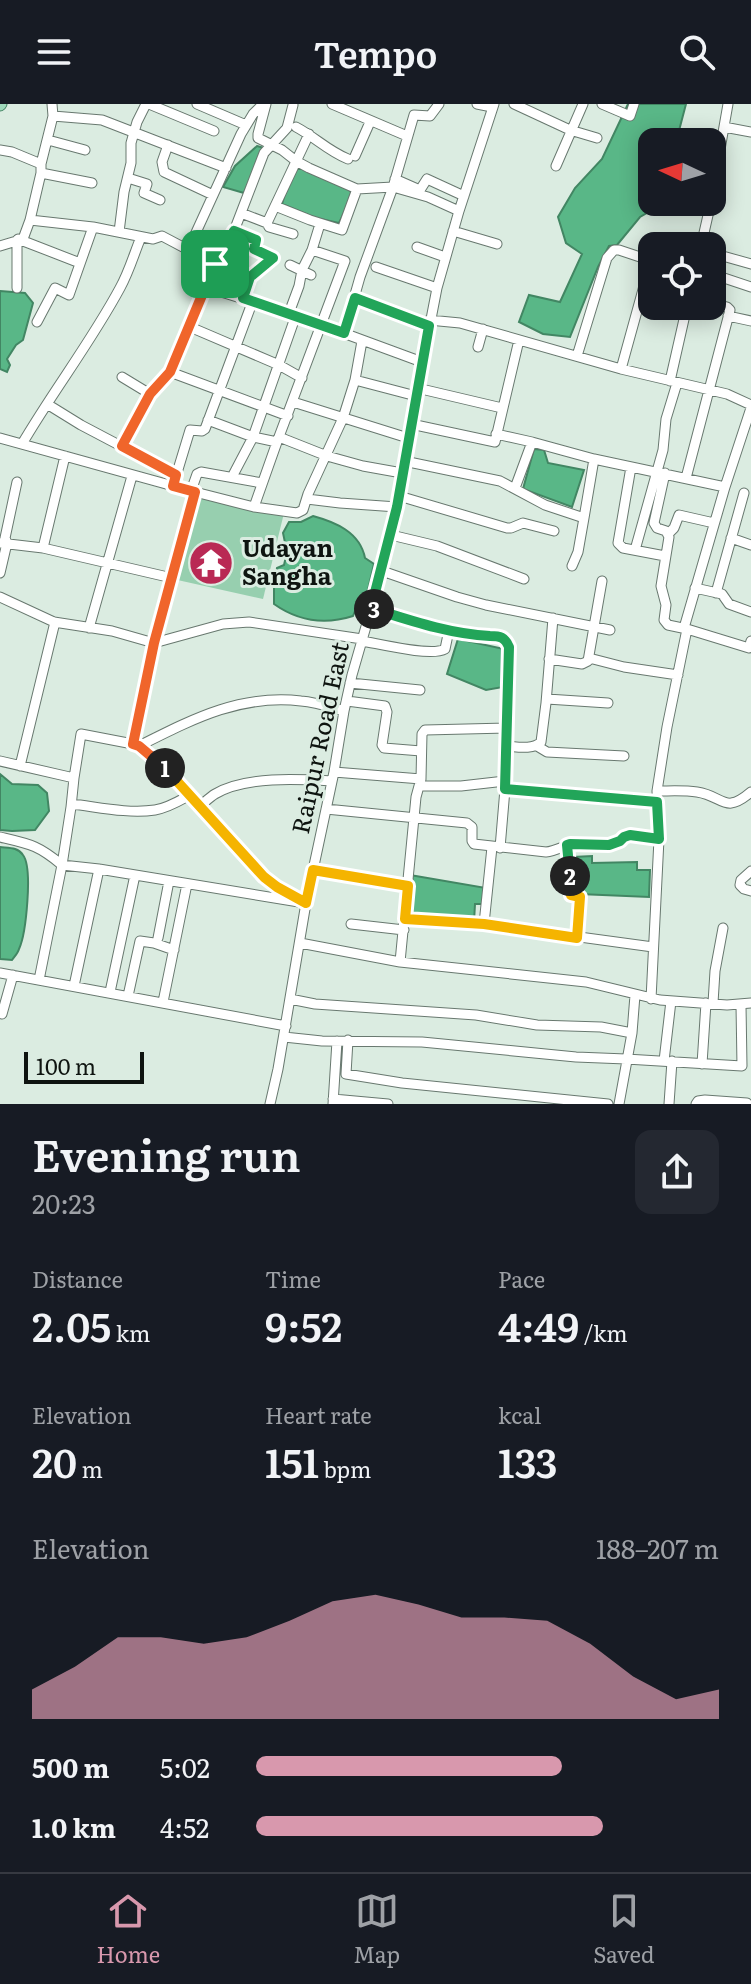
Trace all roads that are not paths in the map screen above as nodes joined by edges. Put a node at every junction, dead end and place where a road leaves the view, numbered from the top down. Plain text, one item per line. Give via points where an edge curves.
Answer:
1 (52, 104) edge
2 (148, 104) edge
3 (175, 104) edge
4 (197, 104) edge
5 (264, 104) edge
6 (332, 104) edge
7 (413, 104) edge
8 (439, 104) edge
9 (477, 104) edge
10 (514, 104) edge
11 (538, 104) edge
12 (583, 104) edge
13 (602, 104) edge
14 (634, 104) edge
15 (728, 104) edge
16 (293, 105) edge
17 (493, 106) edge
18 (355, 108) edge
19 (171, 114) junction
20 (534, 114) junction
21 (414, 115) junction
22 (53, 116) junction
23 (370, 122) junction
24 (246, 125) junction
25 (296, 127) dead end
26 (724, 127) joint
27 (570, 130) junction
28 (214, 131) dead end
29 (134, 132) junction
30 (751, 132) edge
31 (309, 134) junction
32 (407, 136) junction
33 (597, 138) dead end
34 (48, 140) junction
35 (271, 144) junction
36 (168, 145) junction
37 (0, 150) edge
38 (85, 150) dead end
39 (296, 161) junction
40 (556, 166) dead end
41 (41, 168) junction
42 (226, 168) junction
43 (128, 178) junction
44 (92, 183) dead end
45 (394, 183) junction
46 (357, 189) junction
47 (213, 195) junction
48 (464, 196) junction
49 (160, 200) dead end
50 (275, 206) junction
51 (459, 211) junction
52 (241, 213) junction
53 (30, 220) junction
54 (267, 223) junction
55 (320, 224) junction
56 (93, 227) junction
57 (234, 231) junction
58 (453, 231) junction
59 (119, 232) junction
60 (293, 234) dead end
61 (141, 237) junction
62 (18, 240) junction
63 (497, 244) dead end
64 (0, 246) edge
65 (417, 247) dead end
66 (188, 250) junction
67 (312, 250) junction
68 (638, 256) edge
69 (445, 257) junction
70 (726, 257) edge
71 (80, 263) junction
72 (215, 264) junction
73 (751, 264) edge
74 (290, 265) dead end
75 (376, 267) dead end
76 (307, 272) junction
77 (726, 279) edge
78 (205, 287) junction
79 (751, 287) edge
80 (17, 288) dead end
81 (437, 288) junction
82 (355, 298) junction
83 (248, 300) junction
84 (726, 307) edge
85 (638, 309) edge
86 (292, 314) junction
87 (728, 316) junction
88 (684, 320) edge
89 (751, 321) edge
90 (37, 322) dead end
91 (429, 323) junction
92 (322, 325) junction
93 (190, 327) junction
94 (483, 329) junction
95 (344, 333) junction
96 (519, 340) junction
97 (362, 341) junction
98 (236, 347) junction
99 (478, 347) dead end
100 (577, 356) junction
101 (422, 362) junction
102 (279, 365) junction
103 (621, 369) junction
104 (170, 372) junction
105 (122, 377) dead end
106 (302, 378) junction
107 (355, 380) junction
108 (673, 382) junction
109 (220, 390) junction
110 (710, 390) junction
111 (416, 392) junction
112 (150, 394) junction
113 (293, 402) junction
114 (47, 404) junction
115 (751, 406) edge
116 (263, 407) junction
117 (502, 408) junction
118 (288, 416) junction
119 (343, 418) junction
120 (208, 420) junction
121 (411, 424) junction
122 (496, 434) junction
123 (253, 437) junction
124 (0, 438) edge
125 (408, 438) junction
126 (278, 439) junction
127 (532, 442) junction
128 (22, 444) junction
129 (122, 446) junction
130 (65, 456) junction
131 (327, 456) junction
132 (594, 459) junction
133 (404, 461) junction
134 (631, 467) junction
135 (661, 472) junction
136 (402, 473) junction
137 (176, 475) junction
138 (132, 476) junction
139 (232, 477) junction
140 (686, 478) junction
141 (17, 482) dead end
142 (262, 483) junction
143 (173, 486) junction
144 (725, 487) junction
145 (515, 488) junction
146 (193, 492) junction
147 (744, 493) dead end
148 (307, 499) junction
149 (398, 502) junction
150 (254, 507) junction
151 (584, 518) junction
152 (714, 523) junction
153 (554, 531) dead end
154 (669, 533) junction
155 (391, 535) junction
156 (731, 538) junction
157 (4, 543) edge
158 (751, 545) edge
159 (43, 548) junction
160 (635, 550) junction
161 (665, 556) junction
162 (109, 562) junction
163 (572, 566) dead end
164 (382, 571) junction
165 (0, 573) edge
166 (172, 578) junction
167 (524, 579) dead end
168 (602, 581) dead end
169 (695, 588) junction
170 (716, 593) junction
171 (0, 597) edge
172 (371, 608) junction
173 (751, 612) edge
174 (553, 618) junction
175 (55, 622) junction
176 (594, 627) junction
177 (89, 628) junction
178 (685, 629) junction
179 (449, 630) junction
180 (610, 630) dead end
181 (362, 640) junction
182 (154, 643) junction
183 (750, 647) edge
184 (589, 658) junction
185 (549, 659) junction
186 (678, 675) junction
187 (350, 683) junction
188 (420, 690) dead end
189 (547, 699) junction
190 (608, 703) dead end
191 (346, 706) junction
192 (507, 728) junction
193 (136, 745) junction
194 (507, 746) junction
195 (537, 746) junction
196 (421, 751) junction
197 (624, 756) dead end
198 (0, 761) edge
199 (20, 766) junction
200 (333, 776) junction
201 (74, 778) junction
202 (420, 783) junction
203 (505, 785) junction
204 (657, 791) junction
205 (190, 795) junction
206 (750, 795) edge
207 (657, 802) junction
208 (72, 804) junction
209 (200, 806) junction
210 (326, 809) junction
211 (414, 818) junction
212 (0, 837) edge
213 (659, 839) junction
214 (567, 845) junction
215 (496, 847) junction
216 (62, 865) junction
217 (99, 869) junction
218 (313, 870) junction
219 (751, 871) edge
220 (135, 875) junction
221 (169, 881) junction
222 (187, 884) junction
223 (408, 886) junction
224 (751, 891) edge
225 (306, 903) junction
226 (351, 924) dead end
227 (405, 924) junction
228 (484, 924) junction
229 (723, 928) dead end
230 (158, 938) dead end
231 (577, 938) junction
232 (300, 943) junction
233 (653, 947) junction
234 (174, 950) junction
235 (400, 962) junction
236 (0, 973) edge
237 (13, 975) junction
238 (39, 980) junction
239 (74, 986) junction
240 (110, 992) junction
241 (635, 995) junction
242 (128, 996) junction
243 (290, 999) junction
244 (651, 999) junction
245 (671, 1001) junction
246 (163, 1002) junction
247 (710, 1003) junction
248 (746, 1004) edge
249 (2, 1014) edge
250 (286, 1026) junction
251 (632, 1033) junction
252 (284, 1037) junction
253 (342, 1040) junction
254 (626, 1059) junction
255 (668, 1061) junction
256 (702, 1064) junction
257 (746, 1067) edge
258 (544, 1101) edge
259 (333, 1102) edge
260 (747, 1103) edge
261 (270, 1104) edge
262 (388, 1104) edge
263 (608, 1104) edge
264 (619, 1104) edge
265 (669, 1104) edge
266 (696, 1104) edge

1 - 22 street
2 - 19 street
2 - 29 street
3 - 19 street
4 - 24 street
5 - 24 street
5 - 35 street via 258,138
6 - 18 street
7 - 21 street
8 - 21 street via 430,116
9 - 17 street
10 - 20 street
11 - 20 street
12 - 27 street
13 - 14 street via 630,116
15 - 26 street
16 - 35 street via 287,128
17 - 48 street, Raipur Road East
18 - 23 street
19 - 28 street
20 - 27 street
21 - 32 street
22 - 29 street via 102,120
22 - 34 street
23 - 31 street via 352,158
23 - 32 street
24 - 42 street
25 - 31 street
26 - 30 street
27 - 33 street
27 - 40 street
29 - 36 street
29 - 43 street
31 - 39 street
32 - 45 street
34 - 38 street
34 - 41 street
35 - 39 street
35 - 52 street
36 - 42 street
36 - 47 street via 164,172
37 - 41 street
39 - 46 street
39 - 50 street
41 - 44 street
41 - 53 street
42 - 47 street
43 - 49 street via 147,184 144,193
43 - 59 street
45 - 46 street
45 - 48 street via 420,190 427,179
45 - 51 street
45 - 82 street
46 - 55 street via 342,230
47 - 66 street
48 - 51 street, Raipur Road East
50 - 54 street
50 - 55 street
51 - 58 street, Raipur Road East
52 - 54 street
52 - 57 street
53 - 56 street
53 - 62 street
54 - 60 street
55 - 67 street
56 - 59 street
56 - 71 street
57 - 72 street
57 - 83 street via 256,240 254,249 273,258 250,277
58 - 63 street
58 - 69 street, Raipur Road East
59 - 61 street
61 - 66 street via 162,236
61 - 114 street via 122,286
62 - 64 street
62 - 71 street
62 - 80 street
65 - 69 street
66 - 72 street
67 - 76 street
67 - 92 street via 345,261
68 - 100 street via 614,250 607,258
69 - 81 street, Raipur Road East
70 - 73 street
71 - 90 street via 69,295 55,288
72 - 78 street
74 - 76 street
75 - 81 street
76 - 86 street
77 - 79 street
78 - 83 street
78 - 93 street
81 - 91 street, Raipur Road East
82 - 91 street
82 - 95 street
83 - 86 street
83 - 98 street
84 - 87 street
85 - 103 street
86 - 92 street
86 - 102 street
87 - 89 street
87 - 110 street
88 - 108 street
91 - 94 street
91 - 101 street, Raipur Road East
92 - 95 street
92 - 106 street
93 - 98 street
93 - 104 street
94 - 96 street
94 - 99 street
95 - 97 street
96 - 100 street
96 - 117 street
97 - 101 street
97 - 107 street
98 - 102 street
98 - 109 street
100 - 103 street
101 - 111 street, Raipur Road East
102 - 106 street
102 - 116 street
103 - 108 street
104 - 109 street
104 - 112 street
105 - 112 street
106 - 113 street
107 - 111 street
107 - 119 street
108 - 110 street
108 - 135 street
109 - 116 street
109 - 120 street
110 - 115 street
110 - 140 street
111 - 117 street
111 - 121 street, Raipur Road East
112 - 129 street
113 - 118 street
113 - 119 street
114 - 128 street
114 - 129 street
115 - 144 street
116 - 118 street
116 - 123 street
117 - 122 street
118 - 126 street
119 - 125 street
119 - 131 street
120 - 123 street
120 - 137 street via 204,430 190,430
121 - 122 street via 495,442
121 - 125 street, Raipur Road East
122 - 127 street
123 - 126 street
123 - 139 street
124 - 128 street
125 - 133 street, Raipur Road East
126 - 131 street
126 - 142 street
127 - 132 street
127 - 145 street
128 - 130 street
129 - 137 street
130 - 138 street
130 - 159 street
131 - 136 street
131 - 148 street
132 - 134 street
132 - 151 street
133 - 136 street, Raipur Road East
133 - 145 street
134 - 135 street
134 - 160 street via 618,543
135 - 140 street
135 - 154 street via 654,523
135 - 160 street
136 - 149 street, Raipur Road East
137 - 143 street
138 - 143 street
138 - 162 street
139 - 142 street
139 - 146 street via 198,472
140 - 144 street
141 - 157 street
142 - 150 street
143 - 146 street
144 - 152 street
145 - 151 street
146 - 150 street
146 - 166 street
147 - 156 street
148 - 149 street
148 - 150 street via 297,513
149 - 153 street via 507,528 523,523
149 - 155 street, Raipur Road East
151 - 163 street
152 - 154 street via 679,515
152 - 169 street
154 - 161 street
155 - 164 street, Raipur Road East
155 - 167 street via 437,546
156 - 158 street
156 - 170 street
157 - 159 street
157 - 165 street
159 - 162 street
160 - 161 street
161 - 178 street via 664,620
162 - 166 street
162 - 177 street
164 - 172 street, Raipur Road East
164 - 174 street via 457,597
166 - 182 street
168 - 176 street
169 - 170 street
169 - 178 street
170 - 173 street
171 - 175 street
172 - 179 street
172 - 181 street, Raipur Road East
174 - 176 street
174 - 185 street
175 - 177 street
175 - 199 street
176 - 180 street
176 - 184 street
177 - 182 street
178 - 183 street
178 - 186 street
179 - 181 street via 439,653
179 - 192 street via 507,641
181 - 182 street via 249,622
181 - 187 street, Raipur Road East
182 - 193 street
184 - 185 street via 582,664
184 - 186 street
185 - 189 street
186 - 204 street
187 - 188 street
187 - 191 street, Raipur Road East
189 - 190 street
189 - 195 street
191 - 193 street via 269,700 232,705
191 - 196 street via 385,706 384,748
191 - 200 street, Raipur Road East
192 - 194 street
192 - 196 street via 425,730
193 - 201 street via 81,734
193 - 205 street
194 - 195 street
194 - 203 street
195 - 197 street via 547,752
196 - 202 street
198 - 199 street
199 - 201 street
200 - 202 street
200 - 209 street via 237,786
200 - 210 street, Raipur Road East
201 - 208 street
202 - 203 street
202 - 211 street
203 - 207 street
203 - 215 street
204 - 206 street via 698,792 732,804
204 - 207 street
205 - 208 street via 155,810
205 - 209 street
207 - 213 street
208 - 216 street
209 - 225 street via 264,877
210 - 211 street
210 - 218 street, Raipur Road East
211 - 215 street via 467,823 474,844
211 - 223 street
212 - 216 street via 42,849
213 - 214 street via 630,835 609,845
213 - 233 street
214 - 215 street via 546,852
214 - 231 street via 571,895 580,897
215 - 228 street
216 - 217 street
216 - 238 street
217 - 220 street
217 - 239 street
218 - 223 street
218 - 225 street, Raipur Road East
219 - 224 street via 740,885
220 - 221 street
220 - 240 street
221 - 222 street
221 - 230 street
222 - 225 street
222 - 234 street
223 - 227 street
225 - 232 street, Raipur Road East
226 - 227 street
227 - 228 street
227 - 235 street
228 - 231 street
229 - 247 street
231 - 233 street
232 - 235 street
232 - 243 street, Raipur Road East
233 - 244 street
234 - 242 street via 140,941
234 - 246 street
235 - 241 street via 586,982
236 - 237 street
237 - 238 street
237 - 249 street
238 - 239 street
239 - 240 street
240 - 242 street
241 - 244 street
241 - 251 street
242 - 246 street
243 - 250 street, Raipur Road East
243 - 251 street
244 - 245 street
245 - 247 street
245 - 255 street
246 - 250 street
247 - 248 street
247 - 256 street
248 - 257 street
250 - 252 street, Raipur Road East
251 - 254 street
252 - 253 street
252 - 261 street, Raipur Road East
253 - 254 street
253 - 258 street via 346,1074
253 - 259 street
254 - 255 street
254 - 264 street
255 - 256 street
255 - 265 street
256 - 257 street
258 - 263 street
259 - 262 street
260 - 266 street

